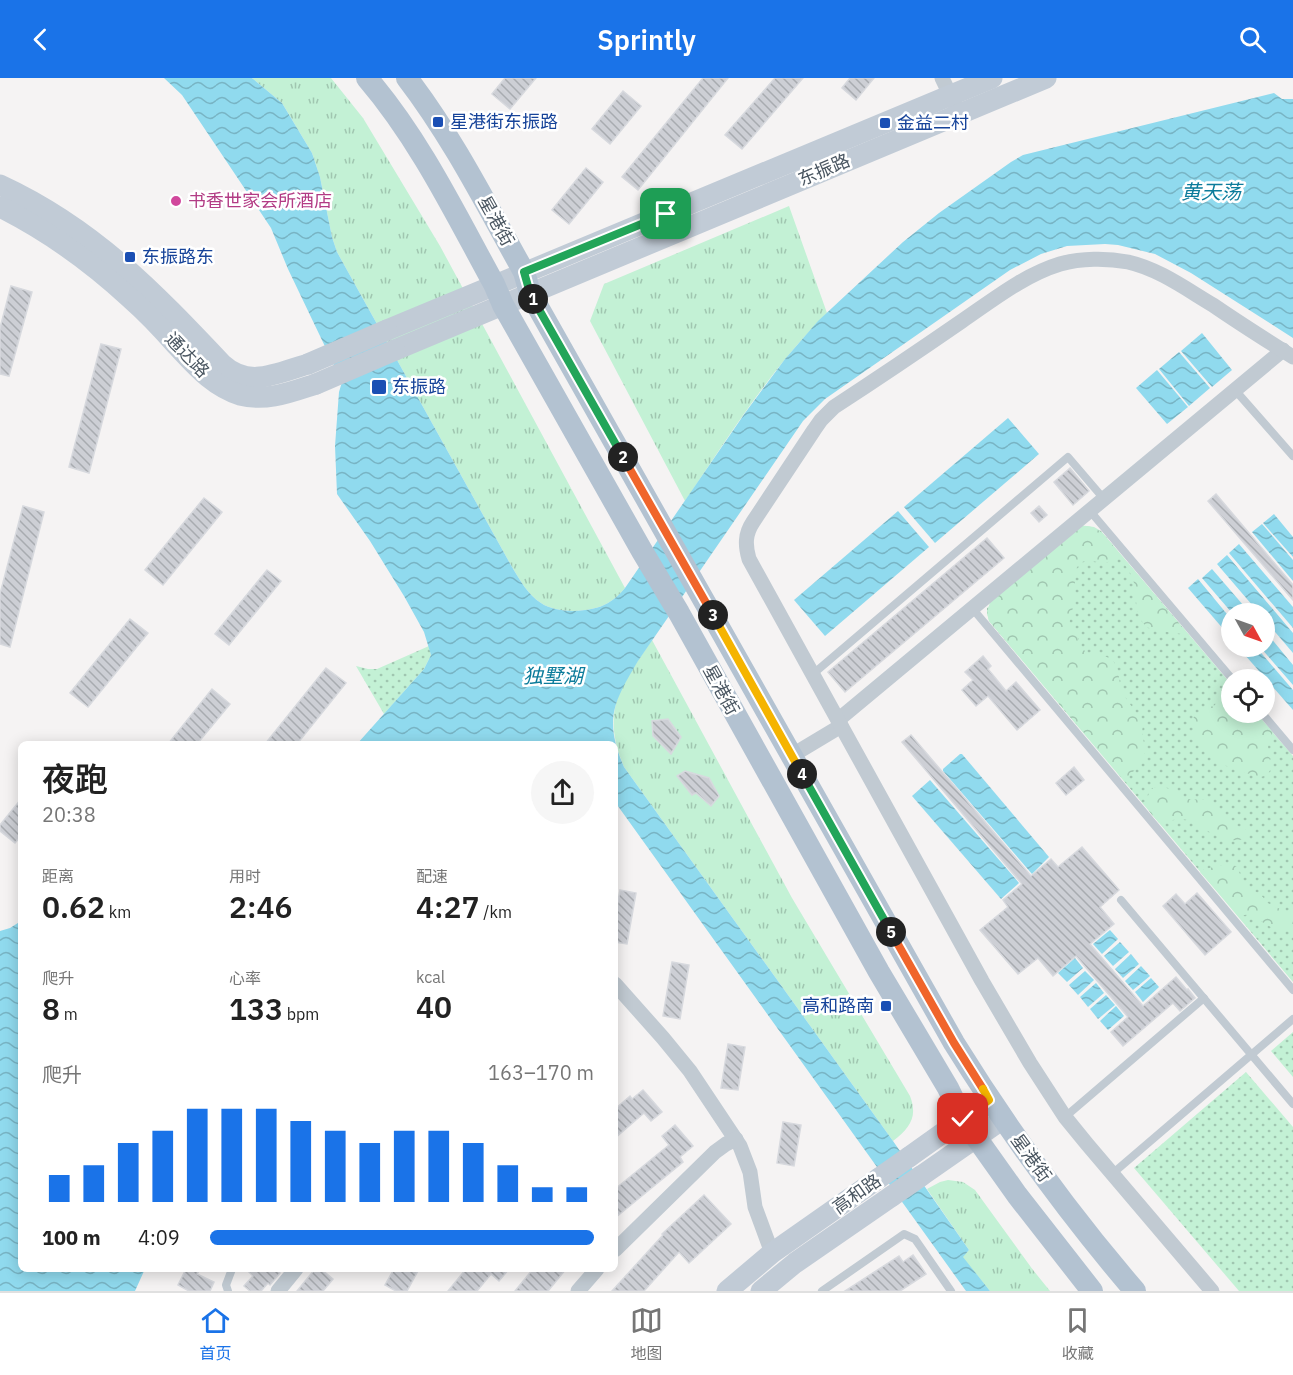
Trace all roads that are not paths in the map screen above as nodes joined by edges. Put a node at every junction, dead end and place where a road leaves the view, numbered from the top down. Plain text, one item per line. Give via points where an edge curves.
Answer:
1 (367, 78) edge
2 (406, 78) edge
3 (992, 78) edge
4 (1046, 78) edge
5 (951, 96) edge
6 (0, 185) edge
7 (0, 207) edge
8 (527, 282) junction
9 (494, 284) junction
10 (503, 305) junction
11 (1288, 354) edge
12 (1235, 390) junction
13 (1293, 456) edge
14 (1104, 499) junction
15 (1090, 510) junction
16 (972, 608) junction
17 (1224, 669) edge
18 (813, 674) junction
19 (840, 723) junction
20 (1270, 723) edge
21 (1293, 750) edge
22 (791, 756) junction
23 (1121, 900) dead end
24 (618, 987) edge
25 (1293, 990) edge
26 (1204, 998) junction
27 (1293, 1019) edge
28 (1252, 1055) junction
29 (989, 1100) junction
30 (1293, 1104) edge
31 (1065, 1117) junction
32 (963, 1119) junction
33 (1003, 1119) junction
34 (975, 1138) junction
35 (736, 1139) junction
36 (1112, 1174) junction
37 (618, 1247) edge
38 (772, 1253) junction
39 (752, 1270) junction
40 (231, 1272) edge
41 (294, 1272) edge
42 (594, 1272) edge
43 (764, 1290) edge
44 (228, 1291) edge
45 (278, 1291) edge
46 (578, 1291) edge
47 (727, 1291) edge
48 (822, 1291) edge
49 (951, 1291) edge
50 (1092, 1291) edge
51 (1135, 1291) edge
52 (1212, 1291) edge

1 - 9 main road, 星港街 via 427,160
2 - 8 main road, 星港街 via 453,146
3 - 5 main road, 东振路
4 - 5 main road, 东振路
5 - 8 main road, 东振路
6 - 9 main road, 通达路, bridge via 75,226 157,296 222,364 243,377 261,378 308,364
7 - 10 main road, 通达路, bridge via 98,270 216,384 243,395 276,397 316,384
8 - 9 main road, 东振路
8 - 10 main road, 东振路
8 - 22 main road, 星港街
9 - 10 main road, 星港街
10 - 32 main road, 星港街
11 - 12 street
11 - 18 street via 1164,276 1129,262 1077,261 1047,269 1011,288 834,407 821,420 749,528 746,543 749,559
12 - 13 lane
12 - 14 street
14 - 15 street
14 - 18 lane via 1068,457
15 - 16 street
15 - 17 lane
16 - 19 street
16 - 25 lane
18 - 19 street
19 - 22 street
19 - 31 street via 990,996
20 - 21 lane
22 - 29 main road, 星港街
23 - 26 lane
24 - 35 street via 690,1071
26 - 28 lane
26 - 31 lane
27 - 28 lane
28 - 30 lane
28 - 36 lane
29 - 32 main road, 高和路
29 - 33 main road, 星港街
31 - 36 street
32 - 34 main road, 星港街
32 - 38 main road, 高和路, bridge
33 - 34 main road, 高和路
33 - 51 main road, 星港街
34 - 43 main road, 高和路, bridge via 795,1263
34 - 50 main road, 星港街
35 - 37 street via 715,1152
35 - 38 street
36 - 52 street
38 - 39 main road, 高和路
39 - 43 street
39 - 47 main road, 高和路
40 - 44 lane
41 - 45 street
42 - 46 street
48 - 49 lane via 904,1234 915,1239

